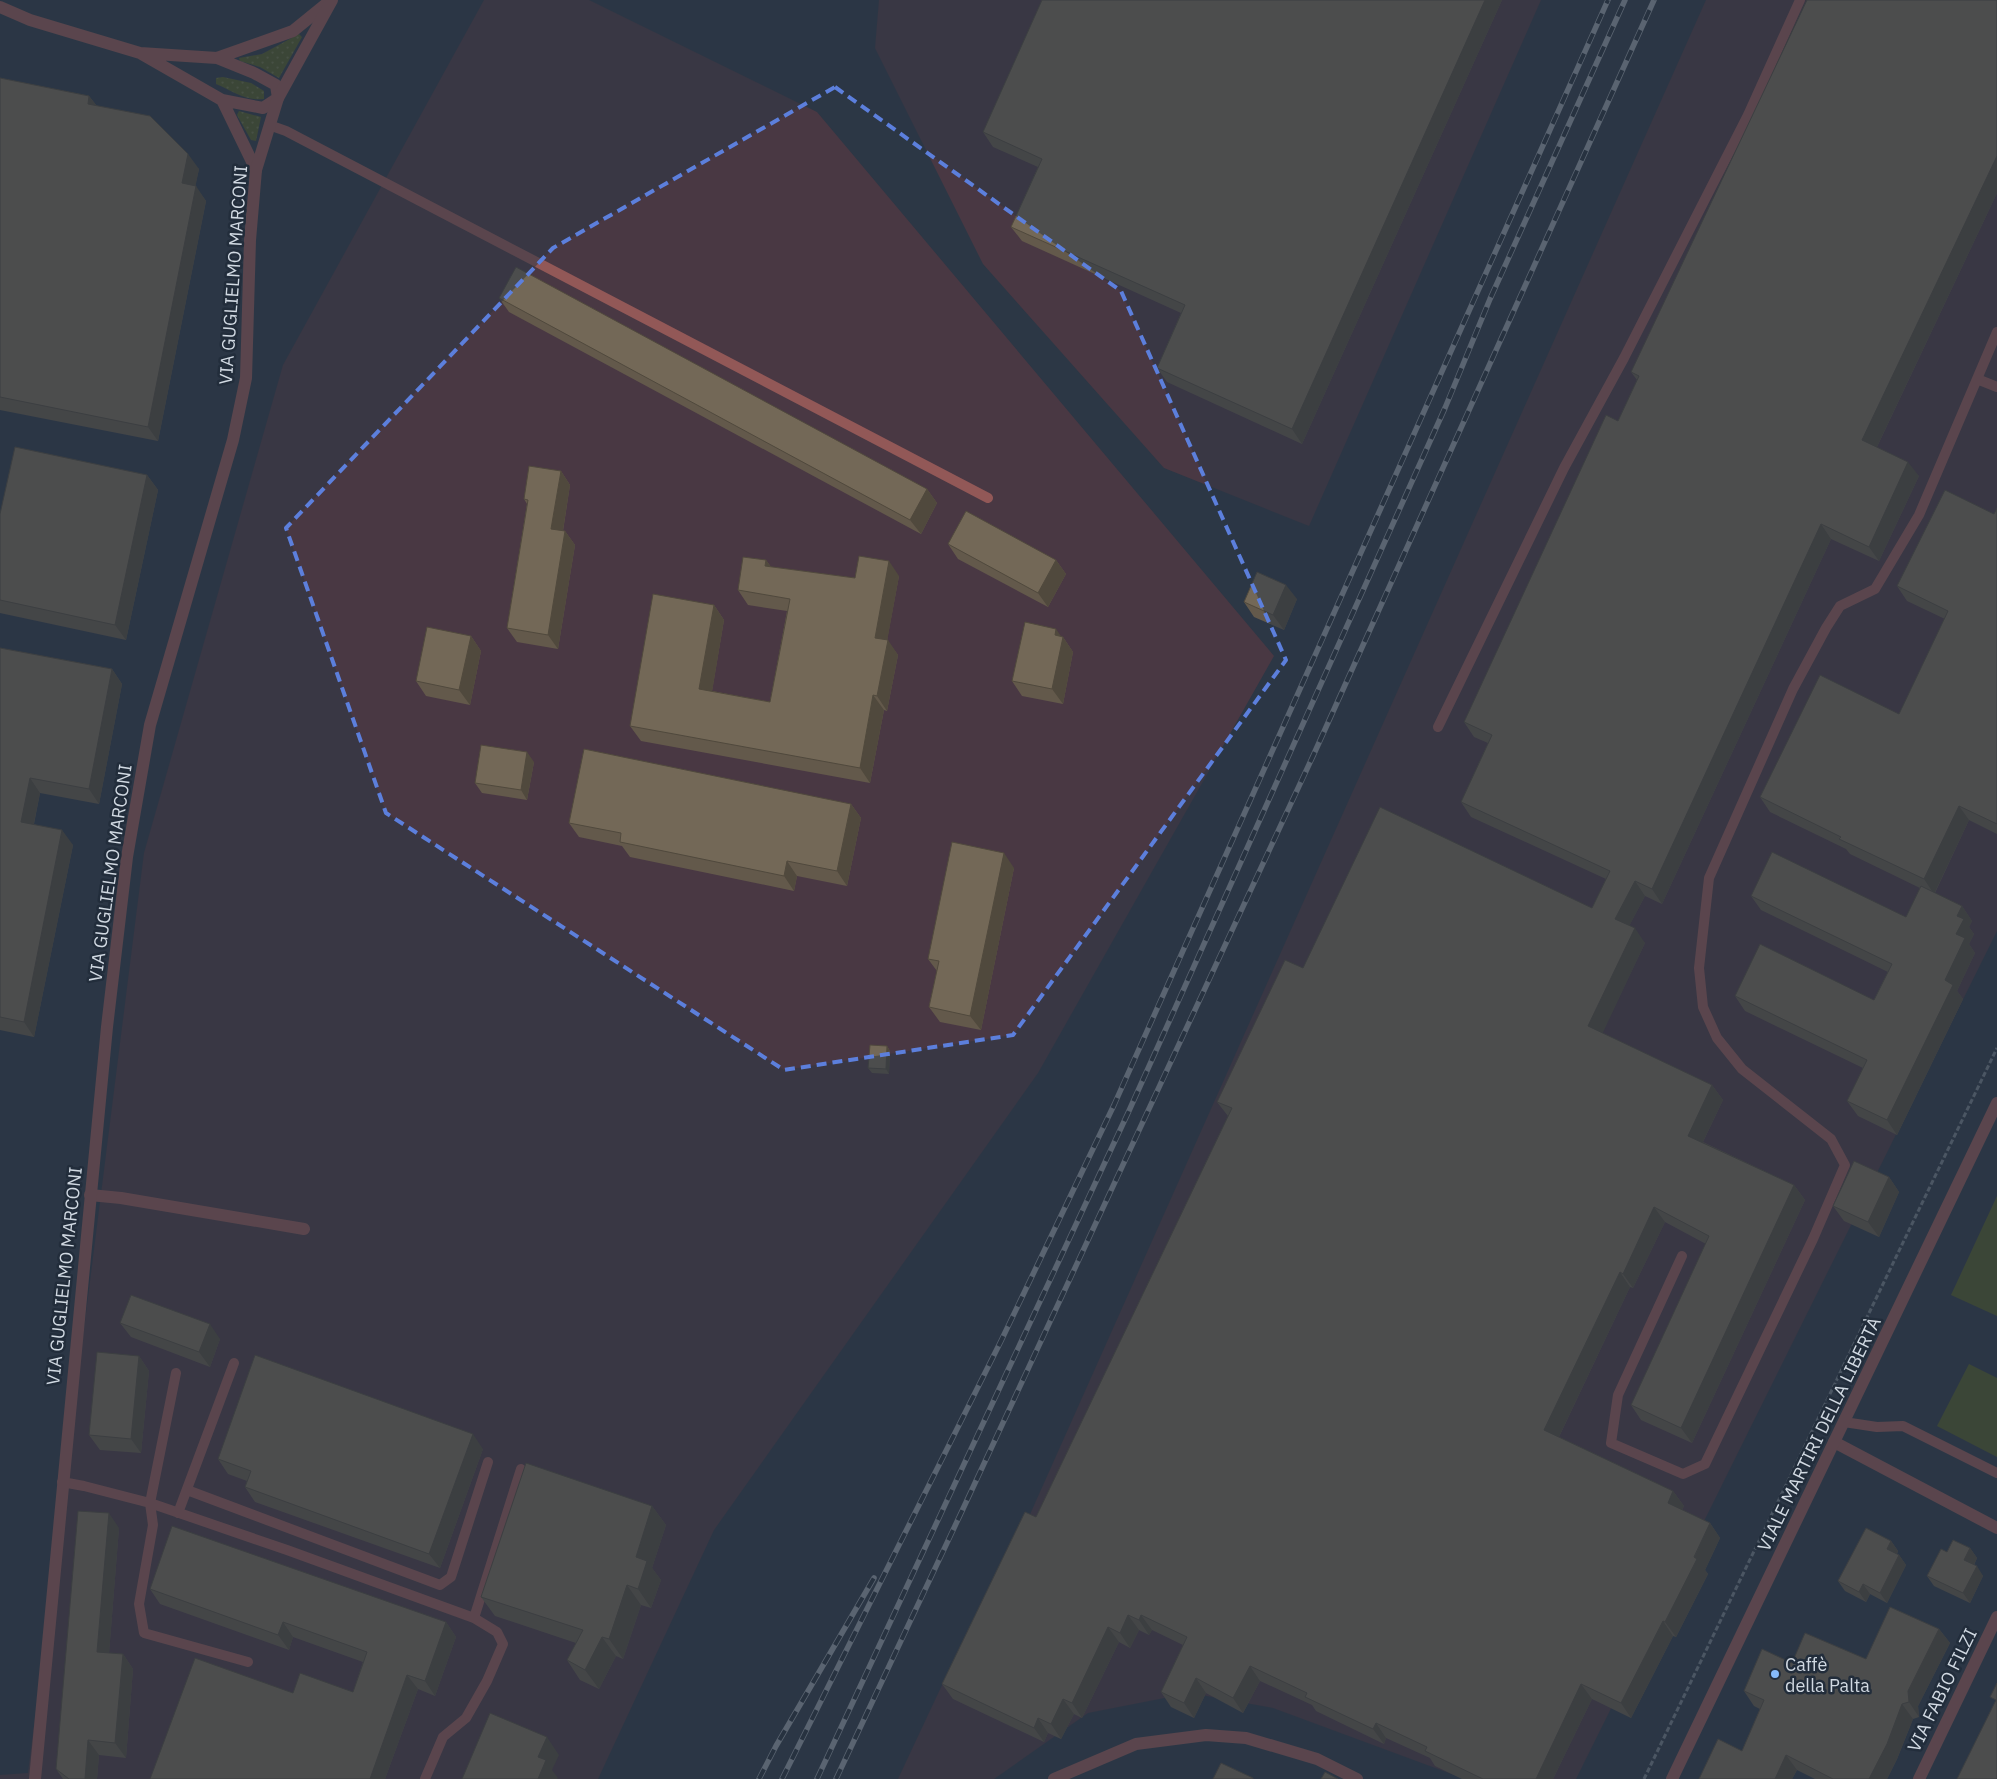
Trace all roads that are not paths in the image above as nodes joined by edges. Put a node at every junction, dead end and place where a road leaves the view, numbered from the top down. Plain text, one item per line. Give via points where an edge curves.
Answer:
1 (331, 0) edge
2 (1800, 0) edge
3 (0, 6) edge
4 (140, 53) junction
5 (217, 58) junction
6 (278, 98) junction
7 (222, 100) junction
8 (269, 125) junction
9 (256, 170) junction
10 (1997, 332) edge
11 (1977, 379) junction
12 (1997, 387) edge
13 (988, 498) dead end
14 (1438, 727) dead end
15 (1997, 1103) edge
16 (90, 1195) junction
17 (304, 1229) dead end
18 (1682, 1256) dead end
19 (234, 1363) dead end
20 (176, 1373) dead end
21 (1844, 1422) junction
22 (1834, 1442) junction
23 (488, 1462) dead end
24 (521, 1469) dead end
25 (1997, 1473) edge
26 (62, 1482) junction
27 (187, 1490) junction
28 (150, 1503) junction
29 (178, 1513) junction
30 (1997, 1528) edge
31 (1997, 1617) edge
32 (474, 1618) junction
33 (248, 1662) dead end
34 (35, 1779) edge
35 (424, 1779) edge
36 (1054, 1779) edge
37 (1357, 1779) edge
38 (1672, 1779) edge
39 (1919, 1779) edge

1 - 5 street via 293,31
1 - 6 street, VIA GUGLIELMO MARCONI
2 - 14 lane via 1748,114 1564,468
3 - 4 street via 30,20
4 - 5 street
4 - 7 street
5 - 6 street via 276,85
6 - 7 street via 263,108
6 - 8 street, VIA GUGLIELMO MARCONI
7 - 9 street
8 - 9 street, VIA GUGLIELMO MARCONI
8 - 13 lane via 295,135
9 - 16 street, VIA GUGLIELMO MARCONI via 250,240 246,378 233,440 150,725 127,857
10 - 11 lane
11 - 12 lane
11 - 18 lane via 1919,515 1875,589 1840,606 1793,689 1709,878 1699,968 1703,1007 1717,1038 1742,1069 1831,1139 1845,1165 1705,1464 1683,1474 1611,1443 1618,1395
15 - 21 street, VIALE MARTIRI DELLA LIBERTÀ
16 - 17 street
16 - 26 street, VIA GUGLIELMO MARCONI
19 - 27 lane
20 - 28 lane
21 - 22 street, VIALE MARTIRI DELLA LIBERTÀ
21 - 25 lane via 1903,1426
22 - 30 street
22 - 38 street, VIALE MARTIRI DELLA LIBERTÀ
23 - 27 lane via 450,1577 440,1585
24 - 32 lane
26 - 28 lane
26 - 34 street, VIA GUGLIELMO MARCONI
27 - 29 lane
28 - 29 lane
28 - 33 lane via 153,1524 140,1604 144,1633
29 - 32 lane
31 - 39 street, VIA FABIO FILZI
32 - 35 lane via 497,1632 503,1644 466,1718 444,1737
36 - 37 street via 1136,1744 1206,1735 1246,1738 1317,1759

